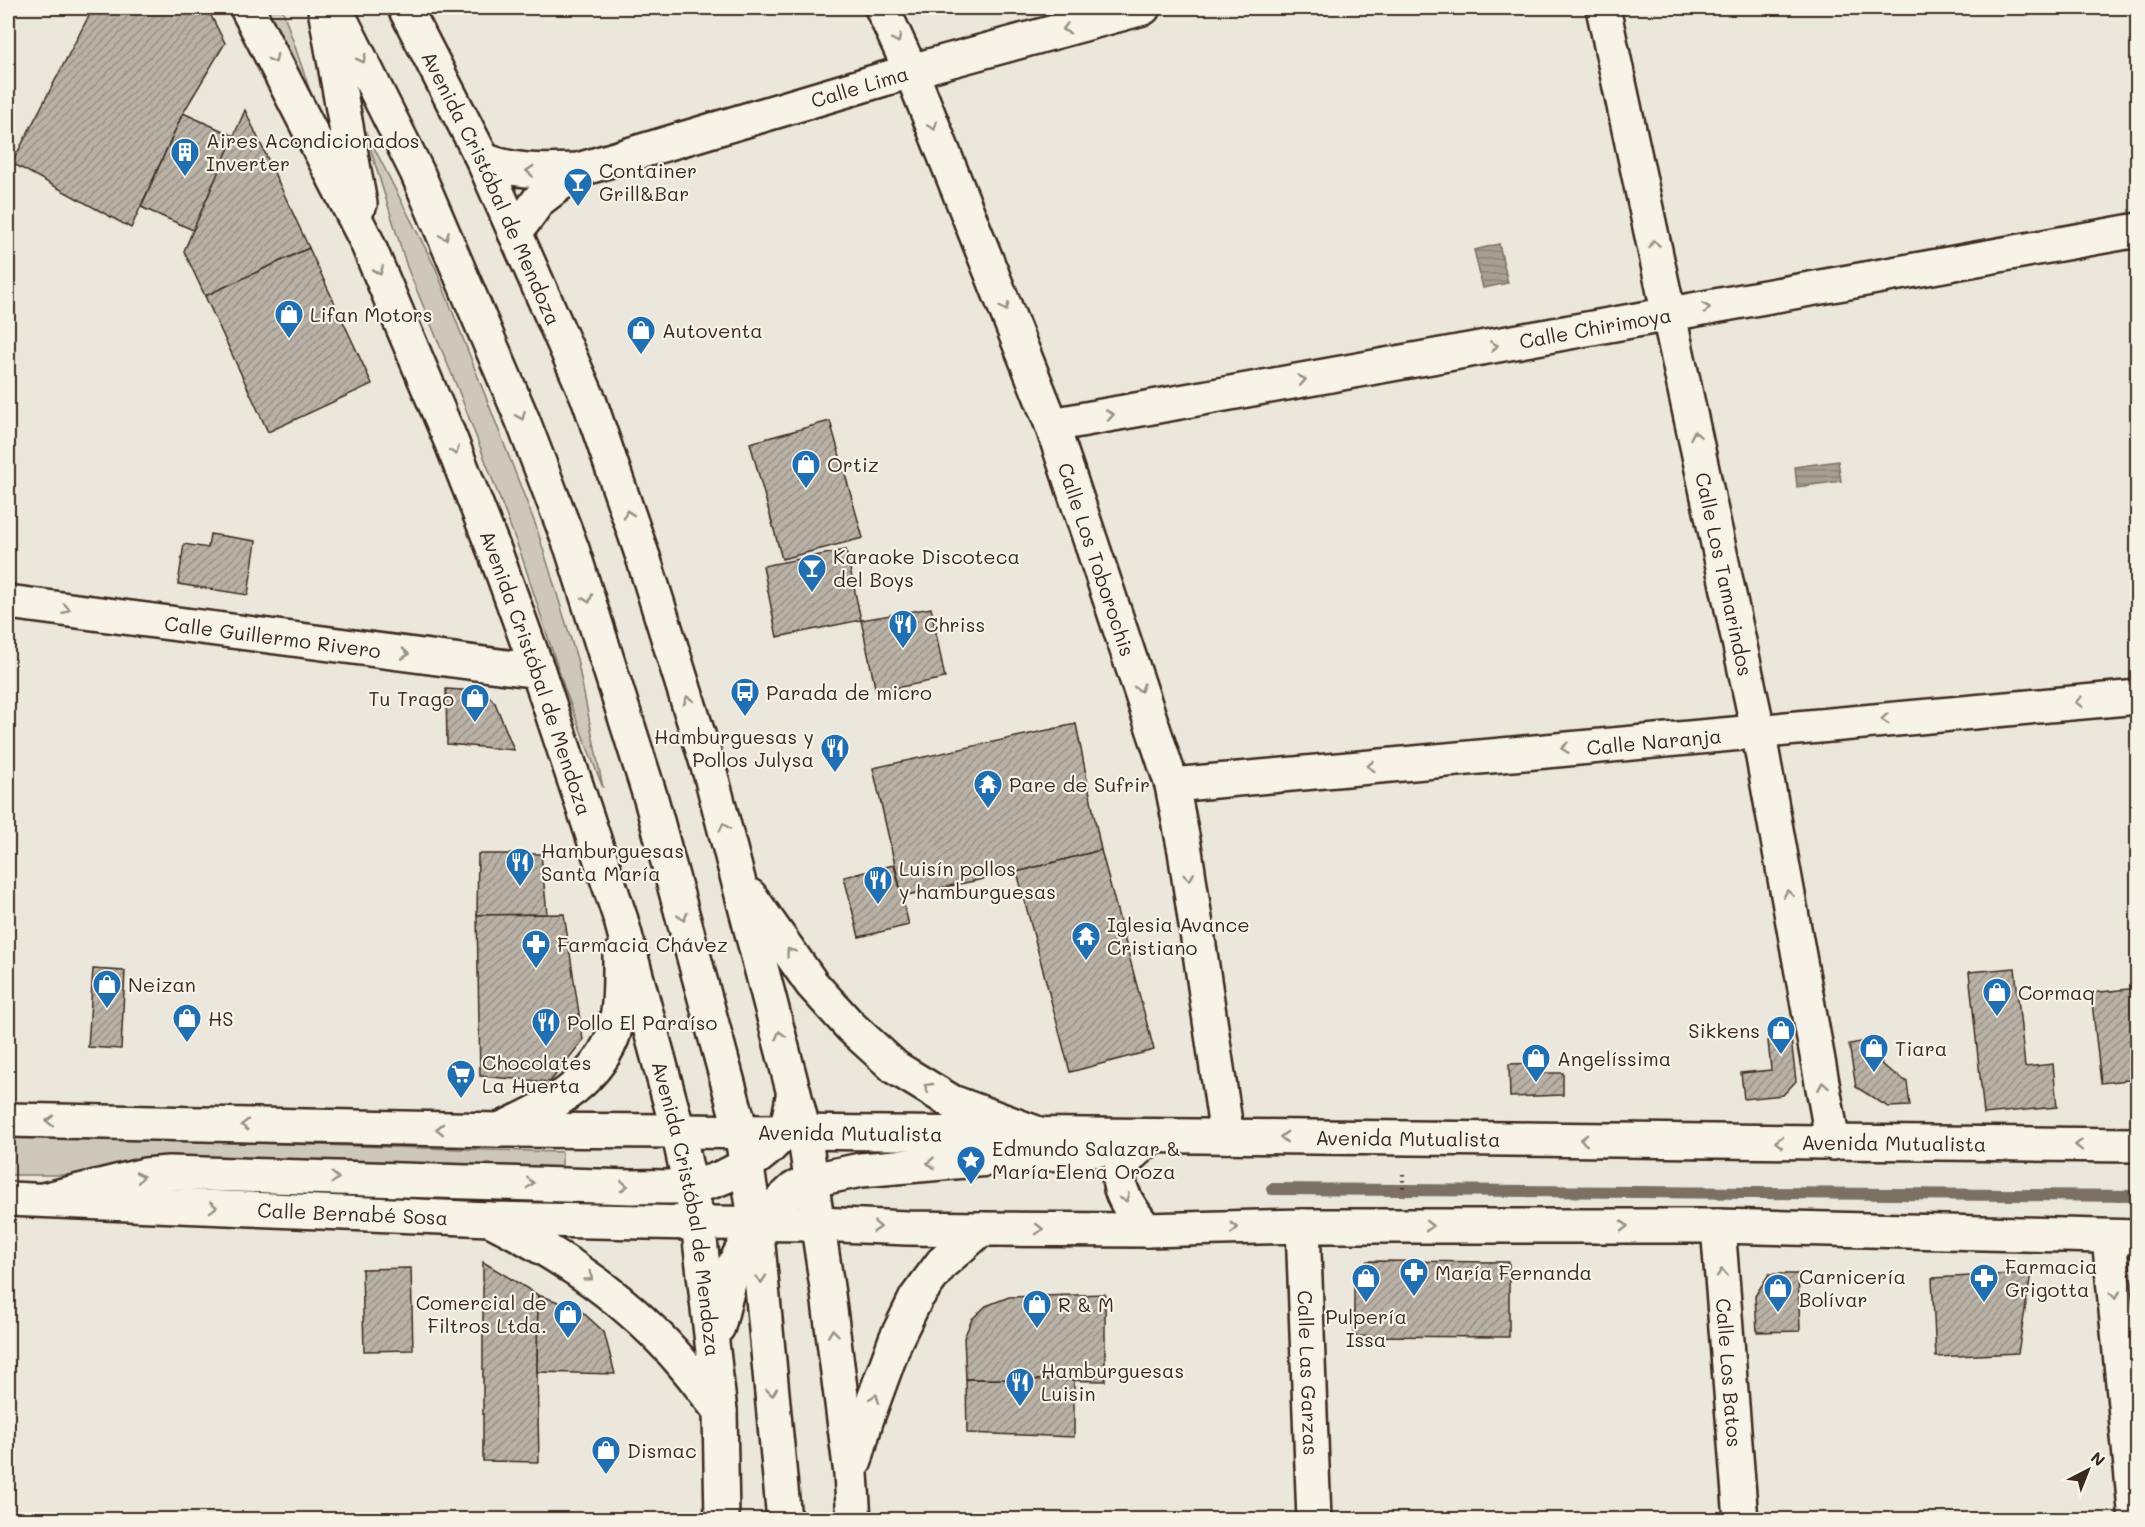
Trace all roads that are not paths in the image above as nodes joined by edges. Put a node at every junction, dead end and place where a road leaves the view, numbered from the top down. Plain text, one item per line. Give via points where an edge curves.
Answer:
1 (247, 8) edge
2 (325, 8) edge
3 (335, 8) edge
4 (405, 8) edge
5 (882, 8) edge
6 (1143, 8) edge
7 (1603, 8) edge
8 (911, 71) junction
9 (483, 160) junction
10 (578, 170) junction
11 (2138, 230) edge
12 (515, 233) junction
13 (366, 240) junction
14 (1669, 314) junction
15 (1052, 425) junction
16 (8, 602) edge
17 (538, 671) junction
18 (2138, 697) edge
19 (1758, 730) junction
20 (1172, 784) junction
21 (737, 878) junction
22 (621, 920) junction
23 (8, 1120) edge
24 (499, 1130) junction
25 (678, 1131) junction
26 (741, 1131) junction
27 (794, 1131) junction
28 (1039, 1134) junction
29 (1155, 1136) junction
30 (1227, 1136) junction
31 (1833, 1143) junction
32 (2138, 1145) edge
33 (746, 1165) junction
34 (812, 1180) junction
35 (690, 1186) junction
36 (8, 1199) edge
37 (42, 1200) junction
38 (490, 1219) junction
39 (698, 1223) junction
40 (756, 1224) junction
41 (818, 1224) junction
42 (1302, 1226) junction
43 (1718, 1226) junction
44 (981, 1229) junction
45 (1146, 1230) junction
46 (2123, 1237) edge
47 (713, 1348) junction
48 (720, 1411) junction
49 (851, 1474) junction
50 (722, 1520) edge
51 (784, 1520) edge
52 (854, 1520) edge
53 (1314, 1520) edge
54 (1741, 1520) edge
55 (2136, 1520) edge

1 -> 13 main road, Avenida Cristóbal de Mendoza
2 - 13 main road
3 -> 26 main road via 417,172 523,421 572,549 651,800
4 - 9 main road, Avenida Cristóbal de Mendoza
5 -> 8 main road, Calle Los Toborochis
6 -> 8 main road, Calle Lima
14 -> 7 main road, Calle Los Tamarindos
8 - 10 main road, Calle Lima
8 -> 15 main road, Calle Los Toborochis
10 -> 9 main road, Calle Lima via 526,171
9 - 12 main road, Avenida Cristóbal de Mendoza
10 - 12 main road, Calle Lima via 539,200
14 -> 11 main road, Calle Chirimoya
21 -> 12 main road, Avenida Cristóbal de Mendoza via 711,776 593,411
13 -> 17 main road, Avenida Cristóbal de Mendoza via 451,441
15 -> 14 main road, Calle Chirimoya
19 -> 14 main road, Calle Los Tamarindos
15 -> 20 main road, Calle Los Toborochis
16 -> 17 main road, Calle Guillermo Rivero
17 - 22 main road, Avenida Cristóbal de Mendoza
18 -> 19 main road, Calle Naranja
19 -> 20 main road, Calle Naranja
31 -> 19 main road, Calle Los Tamarindos
20 -> 30 main road, Calle Los Toborochis
27 -> 21 main road, Avenida Cristóbal de Mendoza via 794,1092
28 -> 21 main road via 952,1102 896,1068 851,1027 813,984
22 - 24 main road via 620,996 612,1037 595,1068 557,1101
22 - 25 main road, Avenida Cristóbal de Mendoza
24 -> 23 main road
24 - 25 main road
25 - 26 main road, Avenida Mutualista
25 - 35 main road, Avenida Cristóbal de Mendoza
26 - 27 main road, Avenida Mutualista
26 - 33 main road
27 - 28 main road, Avenida Mutualista
27 - 33 main road
27 - 34 main road, Avenida Cristóbal de Mendoza
28 - 29 main road, Avenida Mutualista
29 - 30 main road, Avenida Mutualista
29 -> 34 main road via 1104,1149 861,1170
29 -> 45 main road via 1136,1148 1119,1173 1120,1190
31 -> 30 main road, Avenida Mutualista
32 -> 31 main road, Avenida Mutualista
33 - 35 main road via 723,1177
33 - 40 main road
34 - 40 main road via 794,1189
34 - 41 main road, Avenida Cristóbal de Mendoza
37 -> 35 main road via 145,1175 169,1173
35 - 39 main road, Avenida Cristóbal de Mendoza
36 - 37 main road, Calle Bernabé Sosa
37 -> 38 main road, Calle Bernabé Sosa
38 - 39 main road, Calle Bernabé Sosa
38 -> 48 main road via 592,1279 639,1318 683,1363
39 - 40 main road
39 - 47 main road, Avenida Cristóbal de Mendoza
40 - 41 main road
40 - 47 main road via 733,1267
40 -> 51 main road
41 -> 44 main road
49 -> 41 main road, Avenida Cristóbal de Mendoza
42 -> 43 main road
45 -> 42 main road
42 - 53 main road, Calle Las Garzas
43 - 46 main road
54 -> 43 main road, Calle Los Batos
44 -> 45 main road
49 -> 44 main road via 896,1339 916,1298 942,1263
46 -> 55 main road
47 - 48 main road, Avenida Cristóbal de Mendoza
48 - 50 main road, Avenida Cristóbal de Mendoza
49 - 52 main road, Avenida Cristóbal de Mendoza

